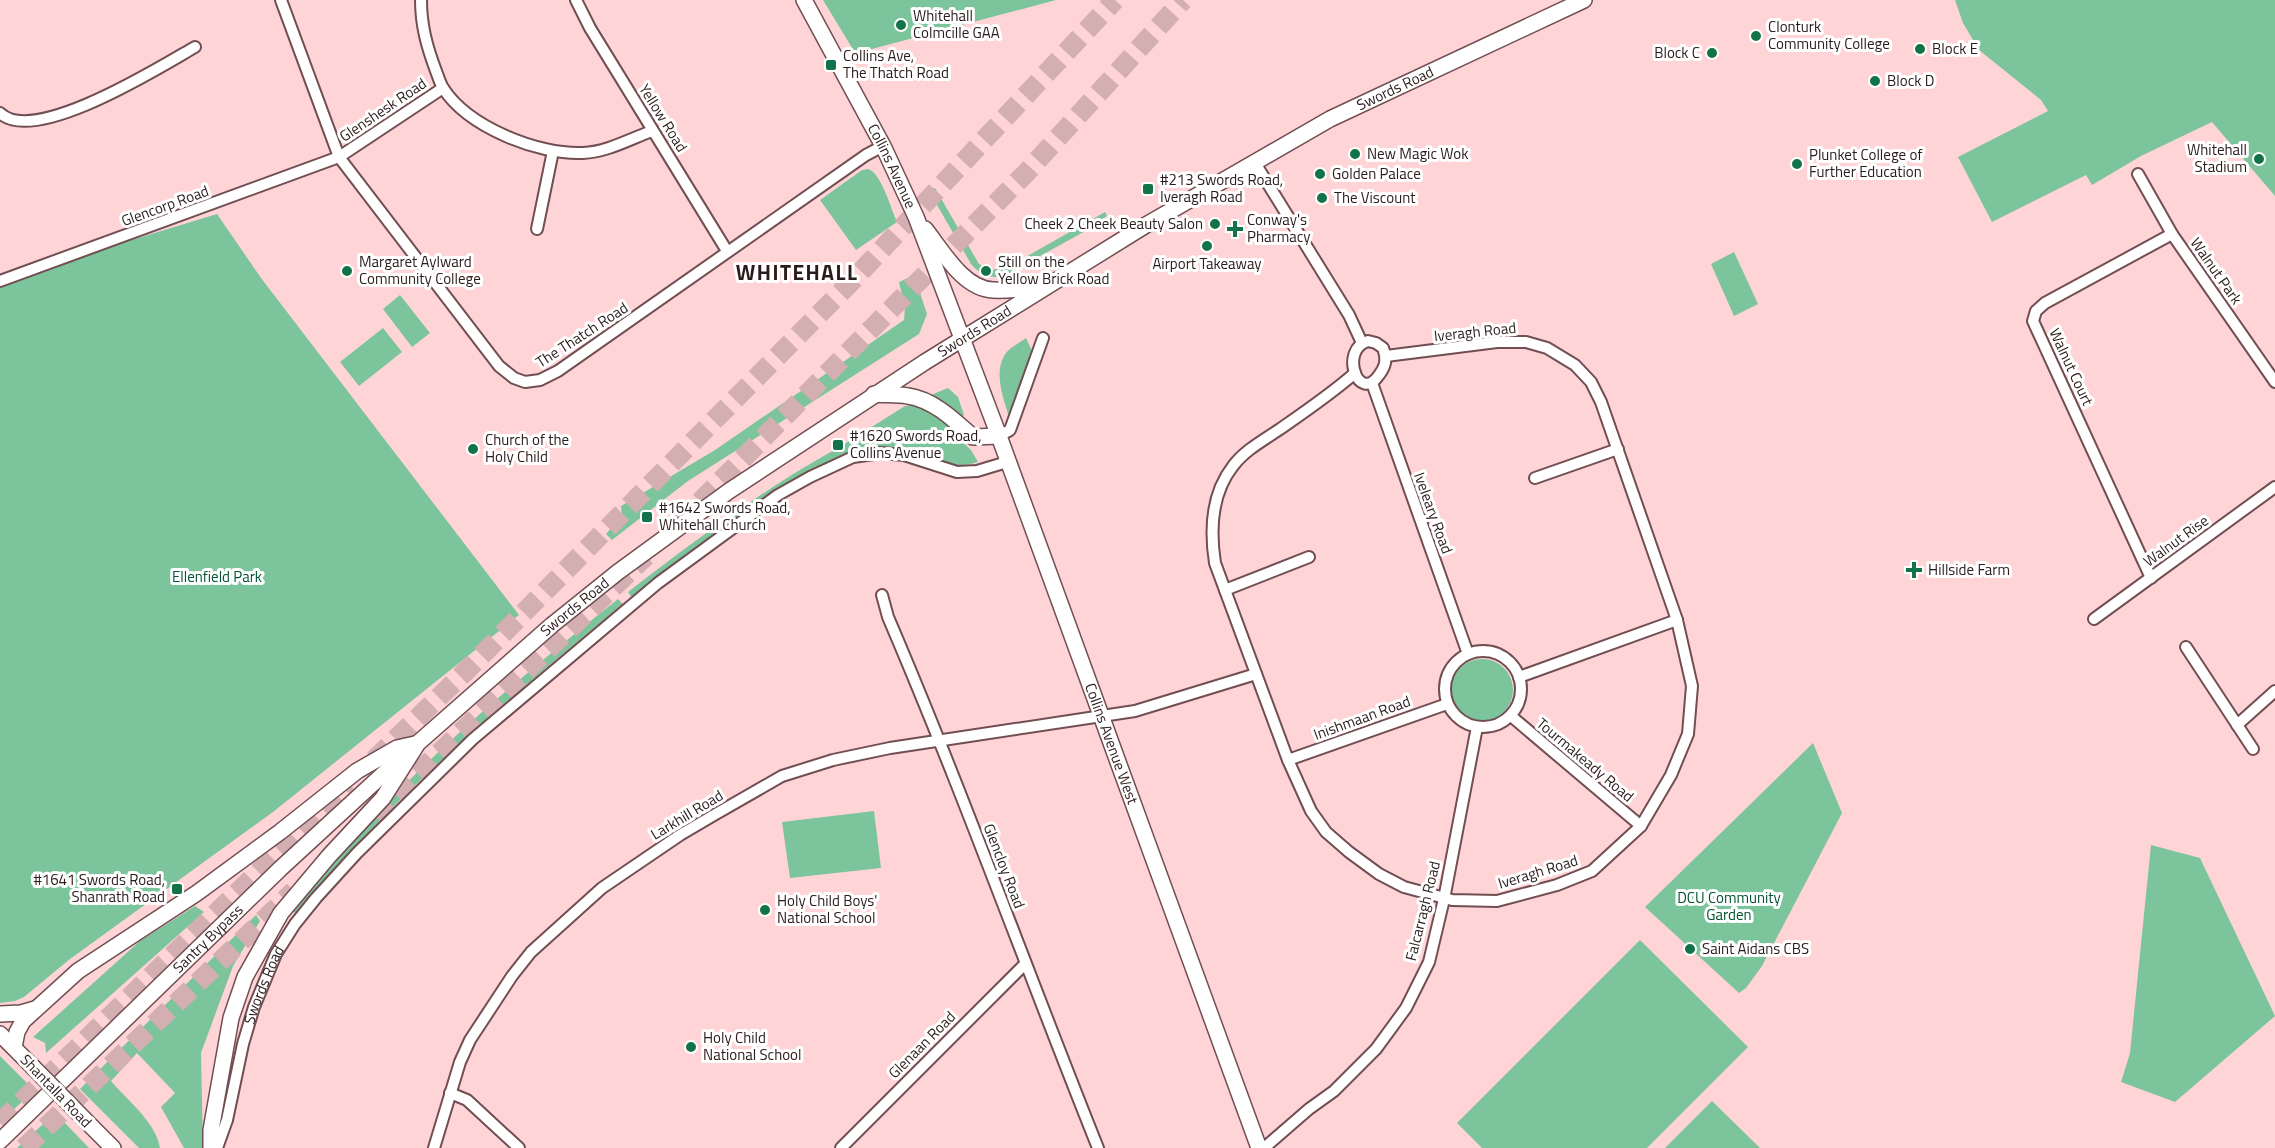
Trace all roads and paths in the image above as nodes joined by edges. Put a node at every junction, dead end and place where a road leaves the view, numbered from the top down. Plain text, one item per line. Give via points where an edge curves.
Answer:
1 (281, 0) edge
2 (421, 0) edge
3 (576, 0) edge
4 (804, 0) edge
5 (1584, 0) edge
6 (195, 47) dead end
7 (443, 88) junction
8 (0, 113) edge
9 (652, 131) junction
10 (883, 146) junction
11 (553, 151) junction
12 (339, 157) junction
13 (1255, 163) junction
14 (2138, 174) dead end
15 (916, 217) junction
16 (537, 229) dead end
17 (2172, 234) junction
18 (727, 251) junction
19 (0, 281) edge
20 (1050, 286) junction
21 (963, 338) junction
22 (1043, 338) dead end
23 (1362, 343) junction
24 (1386, 356) junction
25 (1355, 373) junction
26 (2275, 382) edge
27 (1372, 383) junction
28 (874, 394) junction
29 (999, 436) junction
30 (1618, 449) junction
31 (1007, 462) junction
32 (1535, 478) dead end
33 (2275, 487) edge
34 (1309, 556) dead end
35 (2151, 578) junction
36 (1225, 590) junction
37 (882, 596) dead end
38 (2094, 619) dead end
39 (1677, 620) junction
40 (2186, 647) dead end
41 (1468, 654) junction
42 (1256, 674) junction
43 (1519, 677) junction
44 (2275, 691) edge
45 (1447, 704) junction
46 (1511, 716) junction
47 (1102, 717) junction
48 (2238, 725) junction
49 (1477, 727) junction
50 (941, 740) junction
51 (418, 743) junction
52 (2253, 749) dead end
53 (1288, 760) junction
54 (1641, 826) junction
55 (1444, 899) junction
56 (1024, 964) junction
57 (35, 1009) junction
58 (0, 1014) edge
59 (0, 1034) edge
60 (14, 1047) junction
61 (450, 1093) junction
62 (0, 1141) edge
63 (113, 1148) edge
64 (211, 1148) edge
65 (217, 1148) edge
66 (434, 1148) edge
67 (519, 1148) edge
68 (841, 1148) edge
69 (1098, 1148) edge
70 (1259, 1148) edge
71 (1264, 1148) edge

1 - 12 street, The Thatch Road
2 - 7 street, Glenshesk Road via 424,38
3 - 9 street, Yellow Road
4 - 10 main road, Collins Avenue
5 - 13 main road, Swords Road via 1330,119
6 - 8 street via 106,97 59,114 25,122 6,119
7 - 11 street, Glenshesk Road via 471,117 509,138
7 - 12 street, Glenshesk Road
9 - 11 street, Glenshesk Road via 602,150
9 - 18 street, Yellow Road
10 - 15 main road, Collins Avenue
10 - 18 street, The Thatch Road
11 - 16 street
12 - 18 street, The Thatch Road via 499,366 525,382 558,371
12 - 19 street, Glencorp Road
13 - 20 main road, Swords Road
13 - 23 street
14 - 17 street, Walnut Park
15 - 20 main road via 969,282 993,291
15 - 21 main road, Collins Avenue
17 - 26 street, Walnut Park
17 - 35 street, Walnut Court via 2045,303 2036,311 2033,321
20 - 21 main road, Swords Road
21 - 28 main road, Swords Road
21 - 29 main road, Collins Avenue West
22 - 29 street via 1010,430
23 - 24 street via 1376,343
23 - 25 street via 1354,356
24 - 27 street via 1385,366
24 - 30 street, Iveragh Road via 1497,342 1526,342 1547,348 1575,365 1591,382
25 - 27 street via 1360,382
25 - 36 street, Iveragh Road via 1326,398 1249,450 1233,466 1217,498 1211,539
27 - 41 street, Iveleary Road
28 - 29 main road via 922,400 973,437
28 - 51 main road, Swords Road via 729,490 618,572
29 - 31 main road, Collins Avenue West
30 - 32 street
30 - 39 street, Iveragh Road
31 - 47 main road, Collins Avenue West
31 - 65 street, Swords Road via 957,472 904,454 881,453 853,457 810,477 778,495 658,583 473,739 357,853 295,924 276,954 254,1007
33 - 35 street, Walnut Rise
34 - 36 street
35 - 38 street, Walnut Rise
36 - 42 street, Iveragh Road
37 - 50 street, Glencloy Road
39 - 43 street
39 - 54 street, Iveragh Road via 1692,686 1688,734 1671,775
40 - 48 street
41 - 43 street via 1480,651 1504,657
41 - 45 street via 1449,669 1444,692
42 - 47 street via 1135,711
42 - 53 street, Iveragh Road
43 - 46 street via 1520,698
44 - 48 street
45 - 49 street via 1464,723
45 - 53 street, Inishmaan Road
46 - 49 street via 1489,727
46 - 54 street, Tourmakeady Road
47 - 50 street, Larkhill Road
47 - 70 main road, Collins Avenue West
48 - 52 street
49 - 55 street, Falcarragh Road
50 - 56 street, Glencloy Road
50 - 61 street, Larkhill Road via 833,760 782,776 680,835 602,888 531,952 512,976 470,1040
51 - 57 main road, Swords Road via 397,748 357,771 197,893 78,971
51 - 62 main road, Santry Bypass via 281,868
51 - 64 main road, Swords Road via 383,798 281,913 245,977 231,1018
53 - 55 street, Iveragh Road via 1311,811 1326,832 1379,874 1404,887
54 - 55 street, Iveragh Road via 1592,871 1557,885 1497,901
55 - 71 street, Falcarragh Road via 1429,962 1406,1008 1376,1048 1334,1091
56 - 68 street, Glenaan Road
56 - 69 street, Glencloy Road
57 - 58 main road
57 - 60 main road, Swords Road via 23,1021
59 - 60 main road, Shantalla Road
60 - 63 main road, Shantalla Road, bridge
61 - 66 street, Larkhill Road
61 - 67 street via 466,1100

